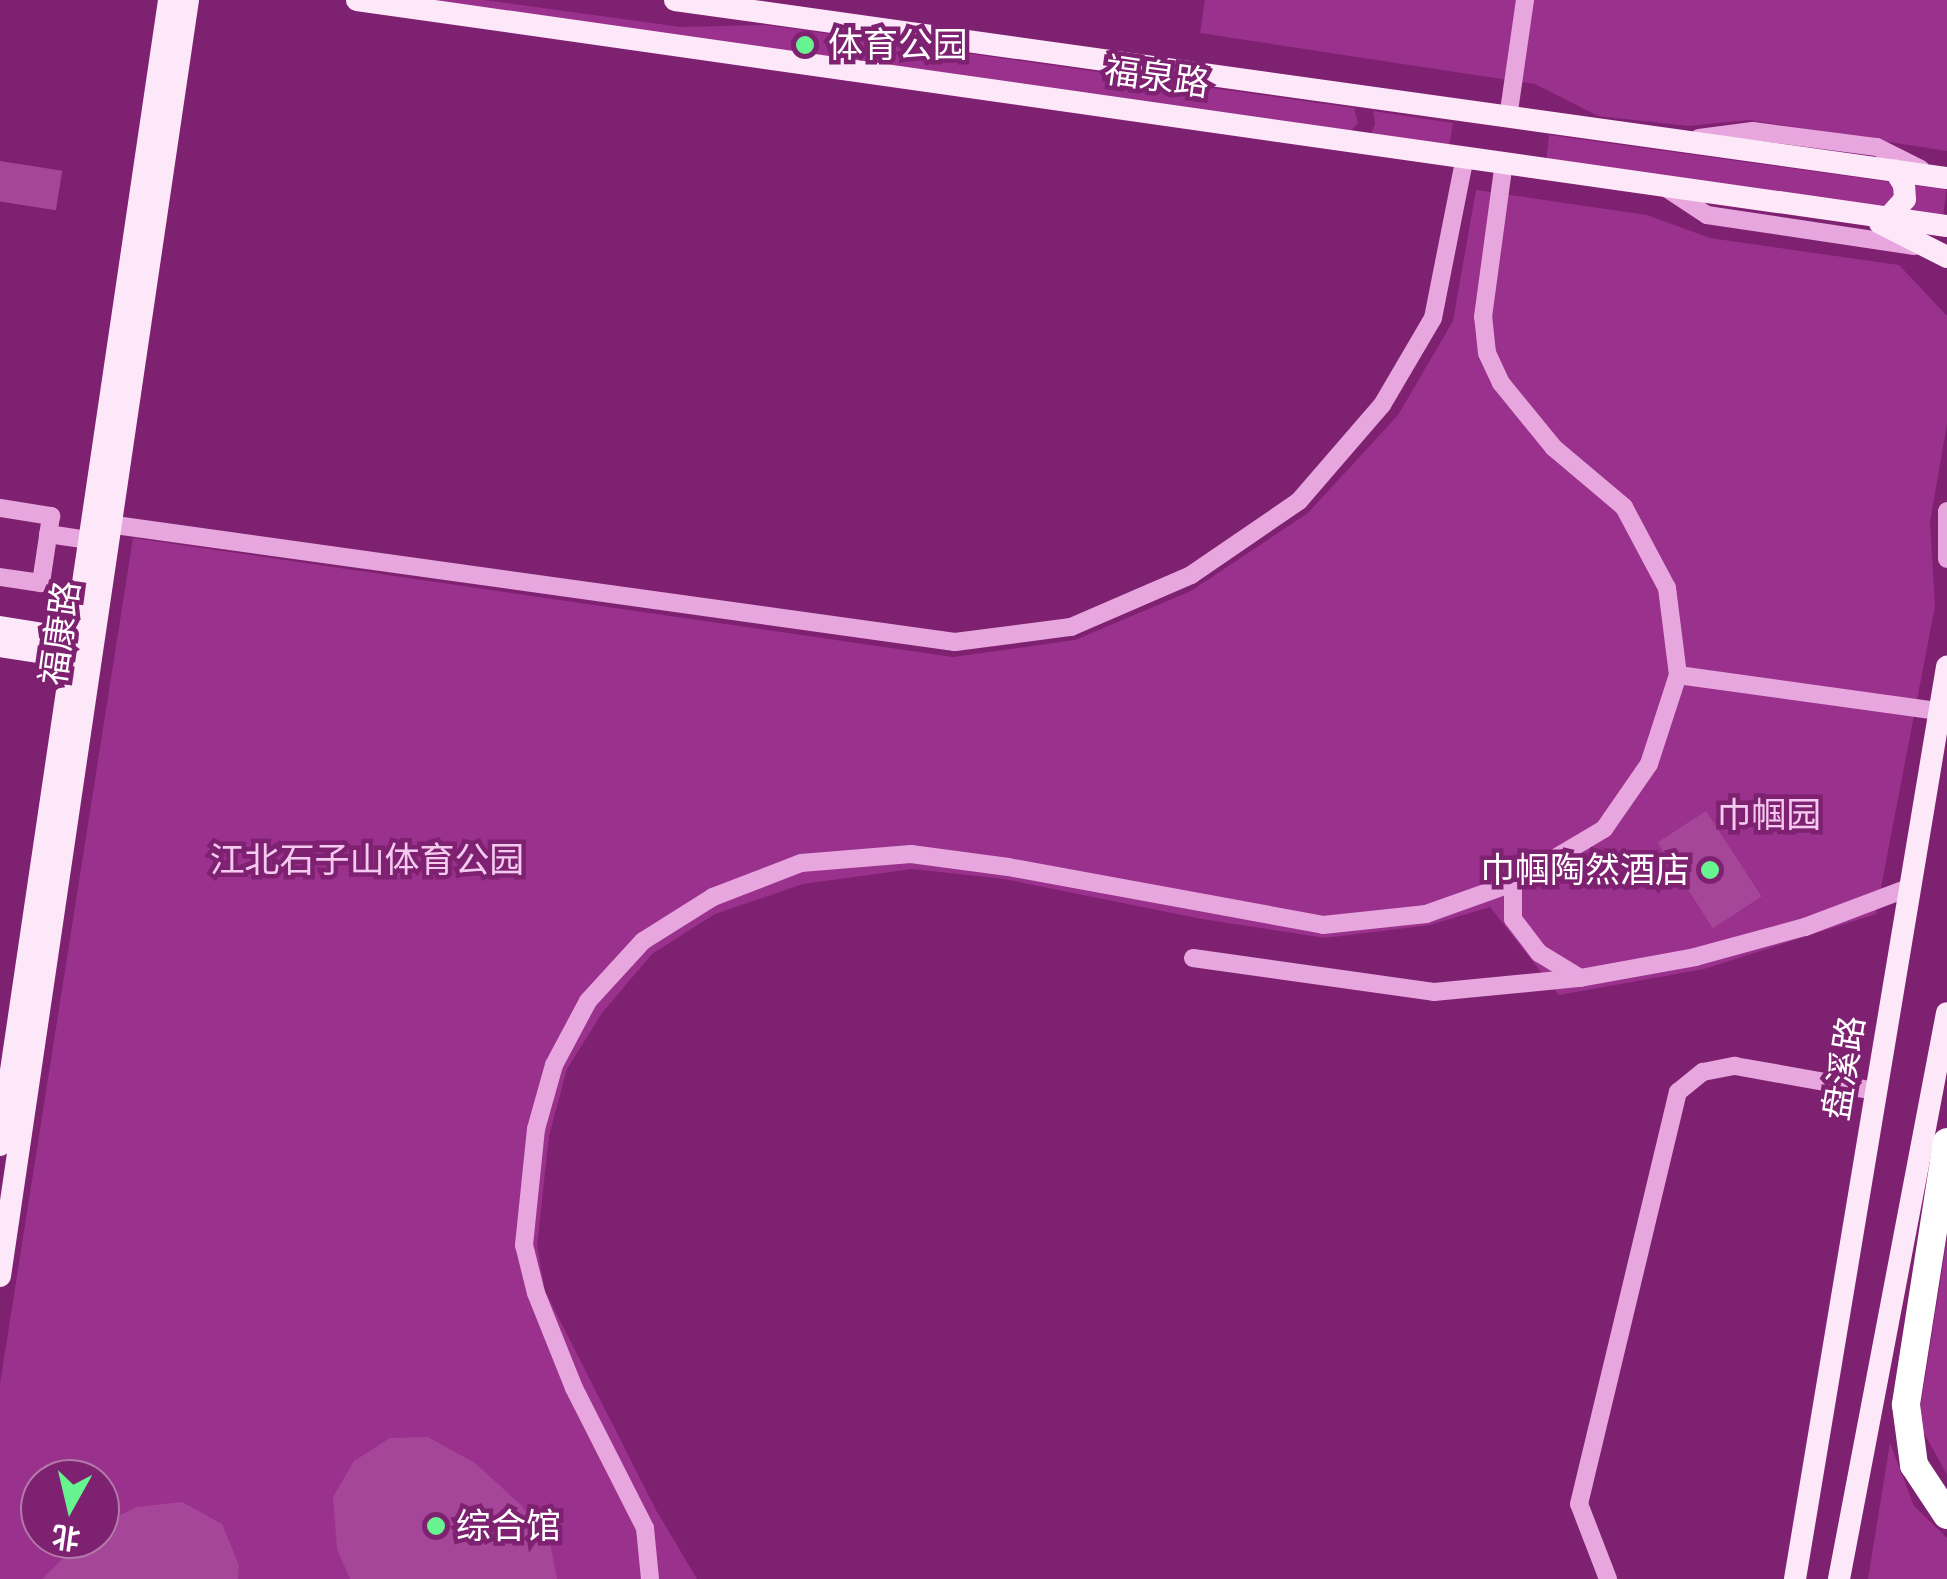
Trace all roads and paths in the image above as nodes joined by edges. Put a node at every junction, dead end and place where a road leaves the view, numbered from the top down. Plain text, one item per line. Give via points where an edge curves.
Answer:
1 (168, 0) edge
2 (188, 0) edge
3 (357, 0) edge
4 (676, 0) edge
5 (1525, 0) edge
6 (1355, 96) junction
7 (1508, 118) junction
8 (1350, 140) junction
9 (1676, 141) junction
10 (1464, 156) junction
11 (1504, 162) junction
12 (1903, 168) junction
13 (1943, 172) edge
14 (1662, 184) junction
15 (1864, 214) junction
16 (1888, 218) junction
17 (1947, 226) edge
18 (1938, 252) edge
19 (0, 508) edge
20 (1947, 511) edge
21 (114, 525) dead end
22 (48, 534) junction
23 (88, 540) junction
24 (1947, 560) edge
25 (0, 577) edge
26 (0, 628) edge
27 (0, 646) edge
28 (82, 649) junction
29 (1947, 666) edge
30 (1678, 675) junction
31 (1939, 712) junction
32 (1513, 883) junction
33 (1908, 888) junction
34 (1192, 958) dead end
35 (1580, 978) junction
36 (1947, 1013) edge
37 (1876, 1092) junction
38 (1947, 1142) edge
39 (0, 1145) edge
40 (0, 1276) edge
41 (1947, 1515) edge
42 (650, 1579) edge
43 (1608, 1579) edge
44 (1795, 1579) edge
45 (1840, 1579) edge

1 - 23 main road, 福康路
2 - 28 main road, 福康路
3 - 8 main road, 福泉路
4 - 6 main road, 福泉路
5 - 7 street
6 - 7 main road, 福泉路
6 - 8 main road via 1366,124
7 - 9 main road, 福泉路
8 - 10 main road, 福泉路
9 - 12 main road, 福泉路
9 - 12 street via 1753,131 1877,147
10 - 11 main road, 福泉路
10 - 21 street via 1433,318 1382,406 1300,500 1191,576 1071,627 955,642
11 - 14 main road, 福泉路
11 - 30 street via 1483,317 1487,353 1501,383 1554,448 1624,508 1667,588
12 - 13 main road, 福泉路
12 - 16 main road via 1906,198
14 - 15 main road, 福泉路
14 - 18 street via 1707,215
15 - 16 main road, 福泉路
15 - 18 main road
16 - 17 main road, 福泉路
19 - 22 street via 50,516
20 - 24 street
22 - 23 street
22 - 25 street via 41,583
23 - 28 main road, 福康路
26 - 28 main road
27 - 28 main road
28 - 39 main road, 福康路
28 - 40 main road, 福康路
29 - 31 main road, 盘溪路
30 - 31 street
30 - 32 street via 1650,764 1604,829
31 - 33 main road, 盘溪路
32 - 35 street via 1514,920 1540,952
32 - 42 street via 1426,914 1323,924 912,854 801,863 713,896 643,941 588,1002 554,1066 536,1130 524,1245 574,1388 645,1528
33 - 35 street via 1804,928
33 - 37 main road, 盘溪路
34 - 35 street via 1434,992
36 - 45 main road
37 - 43 street via 1735,1066 1703,1072 1678,1092 1579,1504
37 - 44 main road, 盘溪路
38 - 41 highway via 1906,1405 1914,1465

